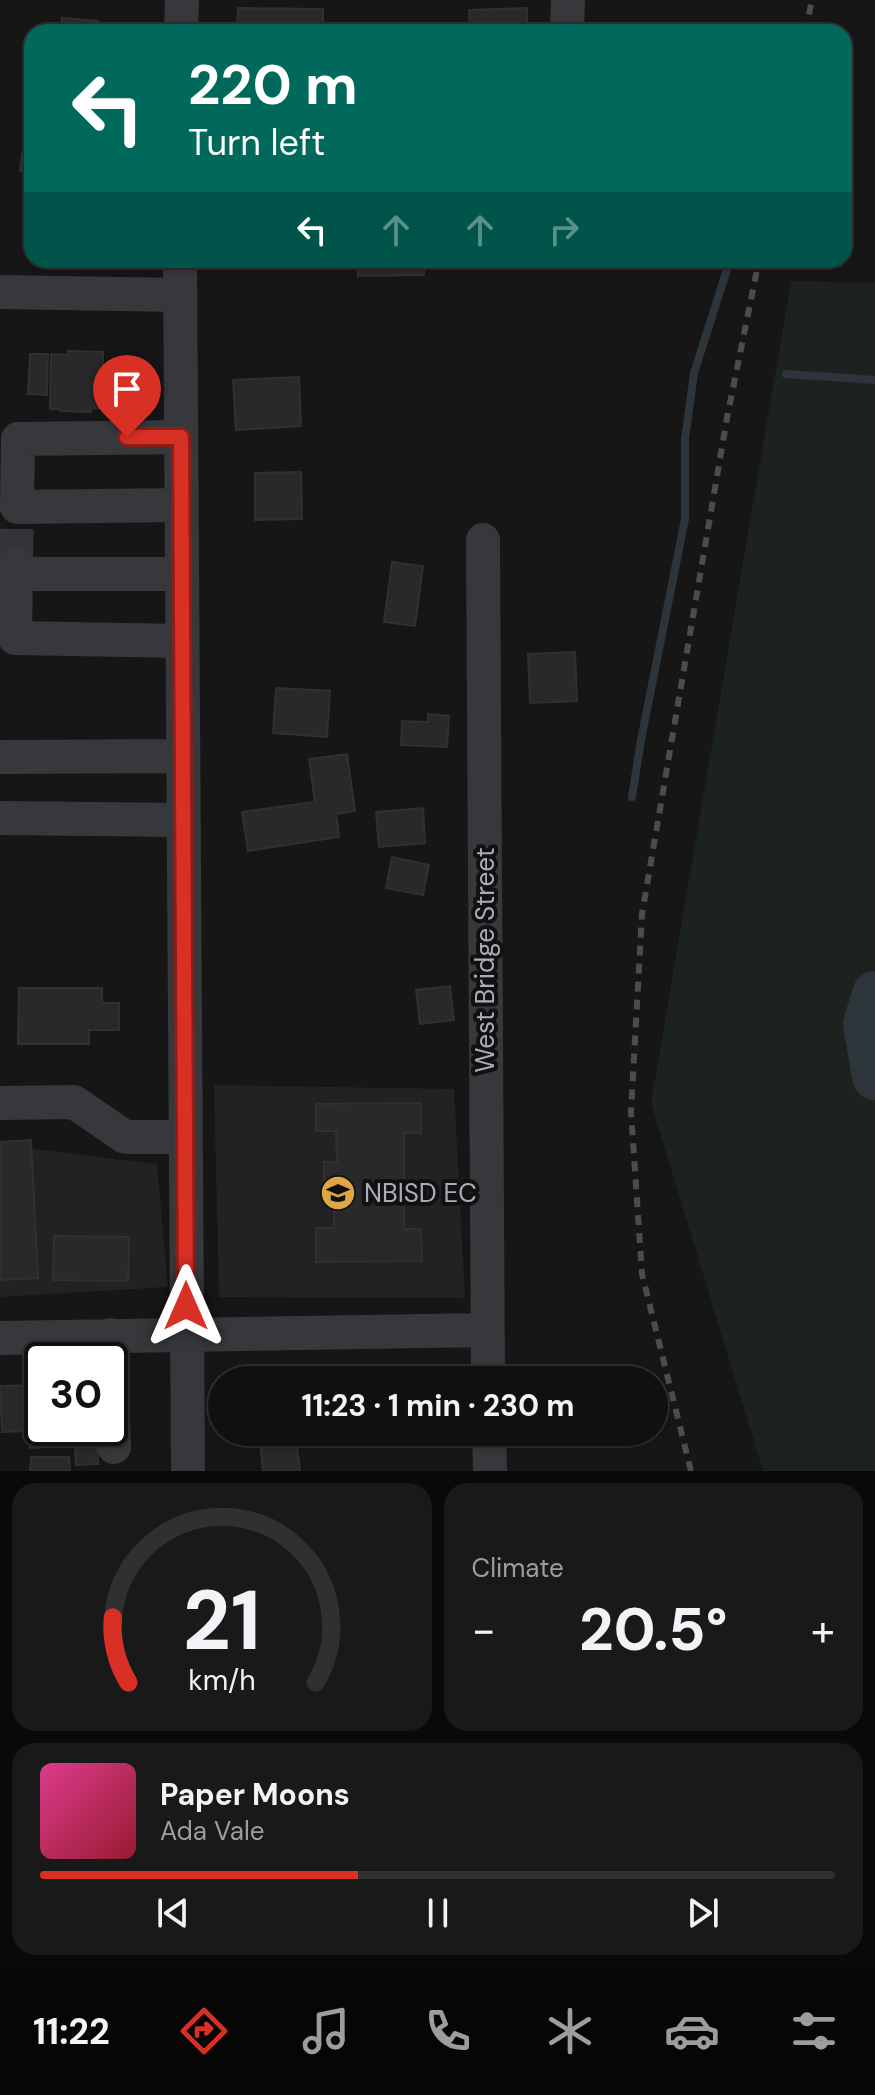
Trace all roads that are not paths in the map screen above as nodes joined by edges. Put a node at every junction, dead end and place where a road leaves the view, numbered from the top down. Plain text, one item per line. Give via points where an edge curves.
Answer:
1 (182, 0) edge
2 (568, 0) edge
3 (181, 24) edge
4 (567, 24) edge
5 (180, 268) edge
6 (0, 292) edge
7 (180, 295) junction
8 (181, 437) junction
9 (181, 505) junction
10 (483, 540) dead end
11 (182, 574) junction
12 (182, 641) junction
13 (183, 756) junction
14 (0, 757) edge
15 (0, 818) edge
16 (183, 820) junction
17 (0, 1103) edge
18 (185, 1137) junction
19 (487, 1330) junction
20 (186, 1334) junction
21 (110, 1335) junction
22 (0, 1338) edge
23 (488, 1366) edge
24 (489, 1446) edge
25 (114, 1447) dead end
26 (188, 1471) edge
27 (490, 1471) edge

1 - 3 street
2 - 4 street
5 - 7 street
6 - 7 street
7 - 8 street
8 - 9 street
8 - 9 street via 18,439 17,507
9 - 11 street
10 - 19 street, West Bridge Street
11 - 12 street
11 - 12 street via 16,569 15,638
12 - 13 street
13 - 14 street
13 - 16 street
15 - 16 street
16 - 18 street
17 - 18 street via 74,1102 125,1137
18 - 20 street
19 - 20 street
19 - 23 street, West Bridge Street
20 - 21 street
20 - 26 street
21 - 22 street
21 - 25 street
24 - 27 street

